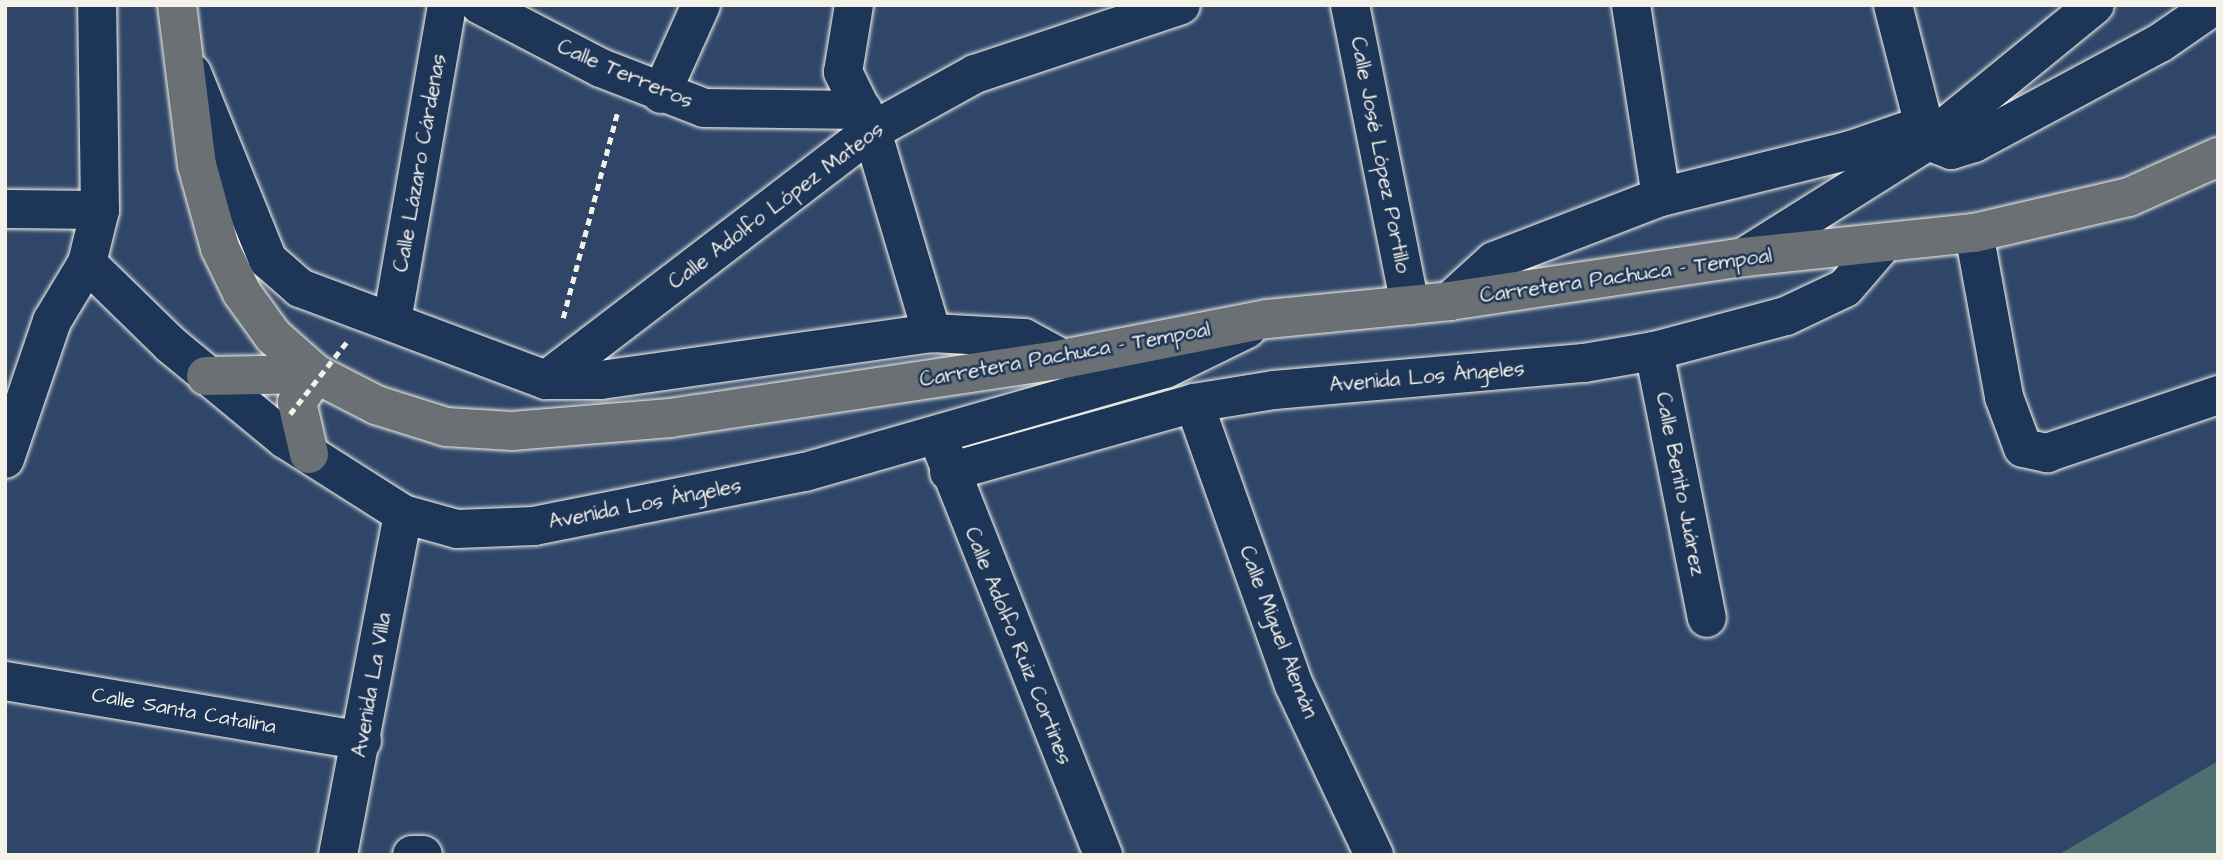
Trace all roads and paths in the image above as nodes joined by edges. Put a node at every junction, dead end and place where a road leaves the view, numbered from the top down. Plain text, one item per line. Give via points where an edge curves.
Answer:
1 (97, 5) edge
2 (177, 5) edge
3 (447, 5) edge
4 (480, 5) edge
5 (701, 5) edge
6 (854, 5) edge
7 (1181, 5) edge
8 (1350, 5) edge
9 (1631, 5) edge
10 (1894, 5) edge
11 (2095, 5) edge
12 (2215, 5) edge
13 (180, 45) junction
14 (661, 94) junction
15 (867, 120) junction
16 (1925, 133) junction
17 (611, 135) dead end
18 (2218, 157) edge
19 (1661, 197) junction
20 (5, 209) edge
21 (100, 210) junction
22 (1975, 233) junction
23 (1883, 244) junction
24 (1744, 257) junction
25 (579, 260) dead end
26 (87, 263) junction
27 (1450, 301) junction
28 (1410, 305) junction
29 (1267, 319) junction
30 (393, 321) junction
31 (932, 333) junction
32 (349, 339) dead end
33 (1654, 351) junction
34 (1063, 359) junction
35 (316, 374) junction
36 (206, 376) junction
37 (546, 380) junction
38 (2218, 395) edge
39 (1194, 403) junction
40 (290, 415) dead end
41 (938, 436) junction
42 (309, 454) junction
43 (5, 459) edge
44 (949, 471) junction
45 (403, 514) junction
46 (1707, 618) dead end
47 (5, 681) edge
48 (350, 739) junction
49 (312, 855) edge
50 (338, 855) edge
51 (412, 855) edge
52 (423, 855) edge
53 (1103, 855) edge
54 (1374, 855) edge

1 - 21 street
2 - 13 main road, Carretera Pachuca - Tempoal
3 - 30 street, Calle Lázaro Cárdenas
4 - 14 street, Calle Terreros
5 - 14 street
6 - 15 street via 843,72
7 - 15 street, Calle Adolfo López Mateos via 975,74
8 - 28 street, Calle José López Portillo
9 - 19 street
10 - 16 street
11 - 16 street
12 - 16 street via 2160,44 1975,143 1951,150
13 - 30 street via 268,260 300,288
13 - 35 main road, Carretera Pachuca - Tempoal via 197,165 219,248 242,293 273,336
14 - 15 street, Calle Terreros via 704,108
15 - 31 street
15 - 37 street, Calle Adolfo López Mateos
16 - 19 street
16 - 24 street
17 - 25 path
18 - 22 main road, Carretera Pachuca - Tempoal via 2129,197
19 - 27 street via 1494,261
20 - 21 street
21 - 26 street
22 - 23 main road, Carretera Pachuca - Tempoal
22 - 38 street via 2004,397 2023,448 2047,453
23 - 24 main road, Carretera Pachuca - Tempoal
23 - 33 street, Avenida Los Ángeles via 1845,288 1786,316
24 - 27 main road, Carretera Pachuca - Tempoal
26 - 36 street, Avenida Los Ángeles
26 - 43 street via 52,321
27 - 28 main road, Carretera Pachuca - Tempoal
28 - 29 main road, Carretera Pachuca - Tempoal
29 - 34 main road, Carretera Pachuca - Tempoal
29 - 41 street, Avenida Los Ángeles via 1165,369
30 - 37 street
31 - 34 street via 1024,338
31 - 37 street via 601,380
32 - 40 path, bridge
33 - 39 street, Avenida Los Ángeles via 1584,363 1274,390
33 - 46 street, Calle Benito Juárez
34 - 35 main road, Carretera Pachuca - Tempoal via 670,418 512,431 446,426 376,405
35 - 36 main road
35 - 42 main road via 297,402
36 - 42 street, Avenida Los Ángeles
39 - 44 street, Avenida Los Ángeles
39 - 54 street, Calle Miguel Alemán via 1294,685
41 - 44 street, Calle Adolfo Ruiz Cortines
41 - 45 street, Avenida Los Ángeles via 805,472 534,526 457,529
42 - 45 street, Avenida Los Ángeles
44 - 53 street, Calle Adolfo Ruiz Cortines
45 - 48 street, Avenida La Villa
47 - 48 street, Calle Santa Catalina
48 - 49 street
48 - 50 street, Avenida La Villa
51 - 52 street

